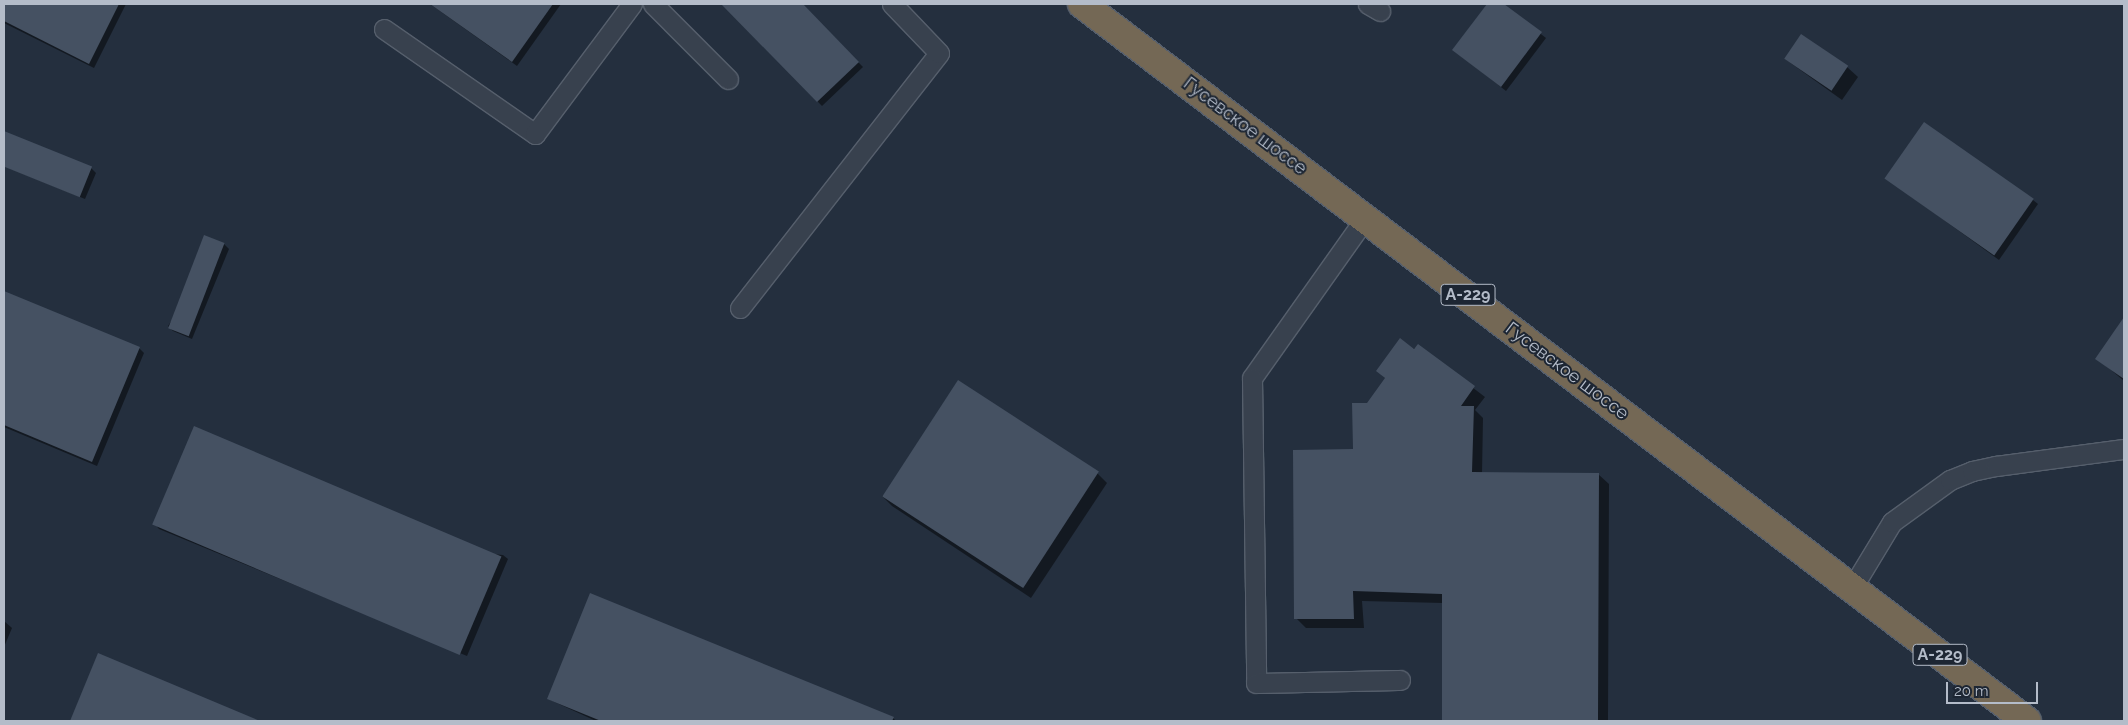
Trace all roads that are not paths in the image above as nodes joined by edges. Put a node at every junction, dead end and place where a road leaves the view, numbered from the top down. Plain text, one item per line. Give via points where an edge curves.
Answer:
1 (632, 4) edge
2 (654, 4) edge
3 (892, 4) edge
4 (1082, 4) edge
5 (384, 28) dead end
6 (728, 79) dead end
7 (1366, 217) junction
8 (740, 308) dead end
9 (2124, 449) edge
10 (1852, 588) junction
11 (1400, 680) dead end
12 (2027, 721) edge

1 - 5 lane via 535,134
2 - 6 lane
3 - 8 lane via 939,52
4 - 7 highway, Гусевское шоссе / А-229
7 - 10 highway, Гусевское шоссе / А-229
7 - 11 lane via 1252,378 1256,683
9 - 10 lane via 1996,466 1950,480 1892,522
10 - 12 highway, Гусевское шоссе / А-229

